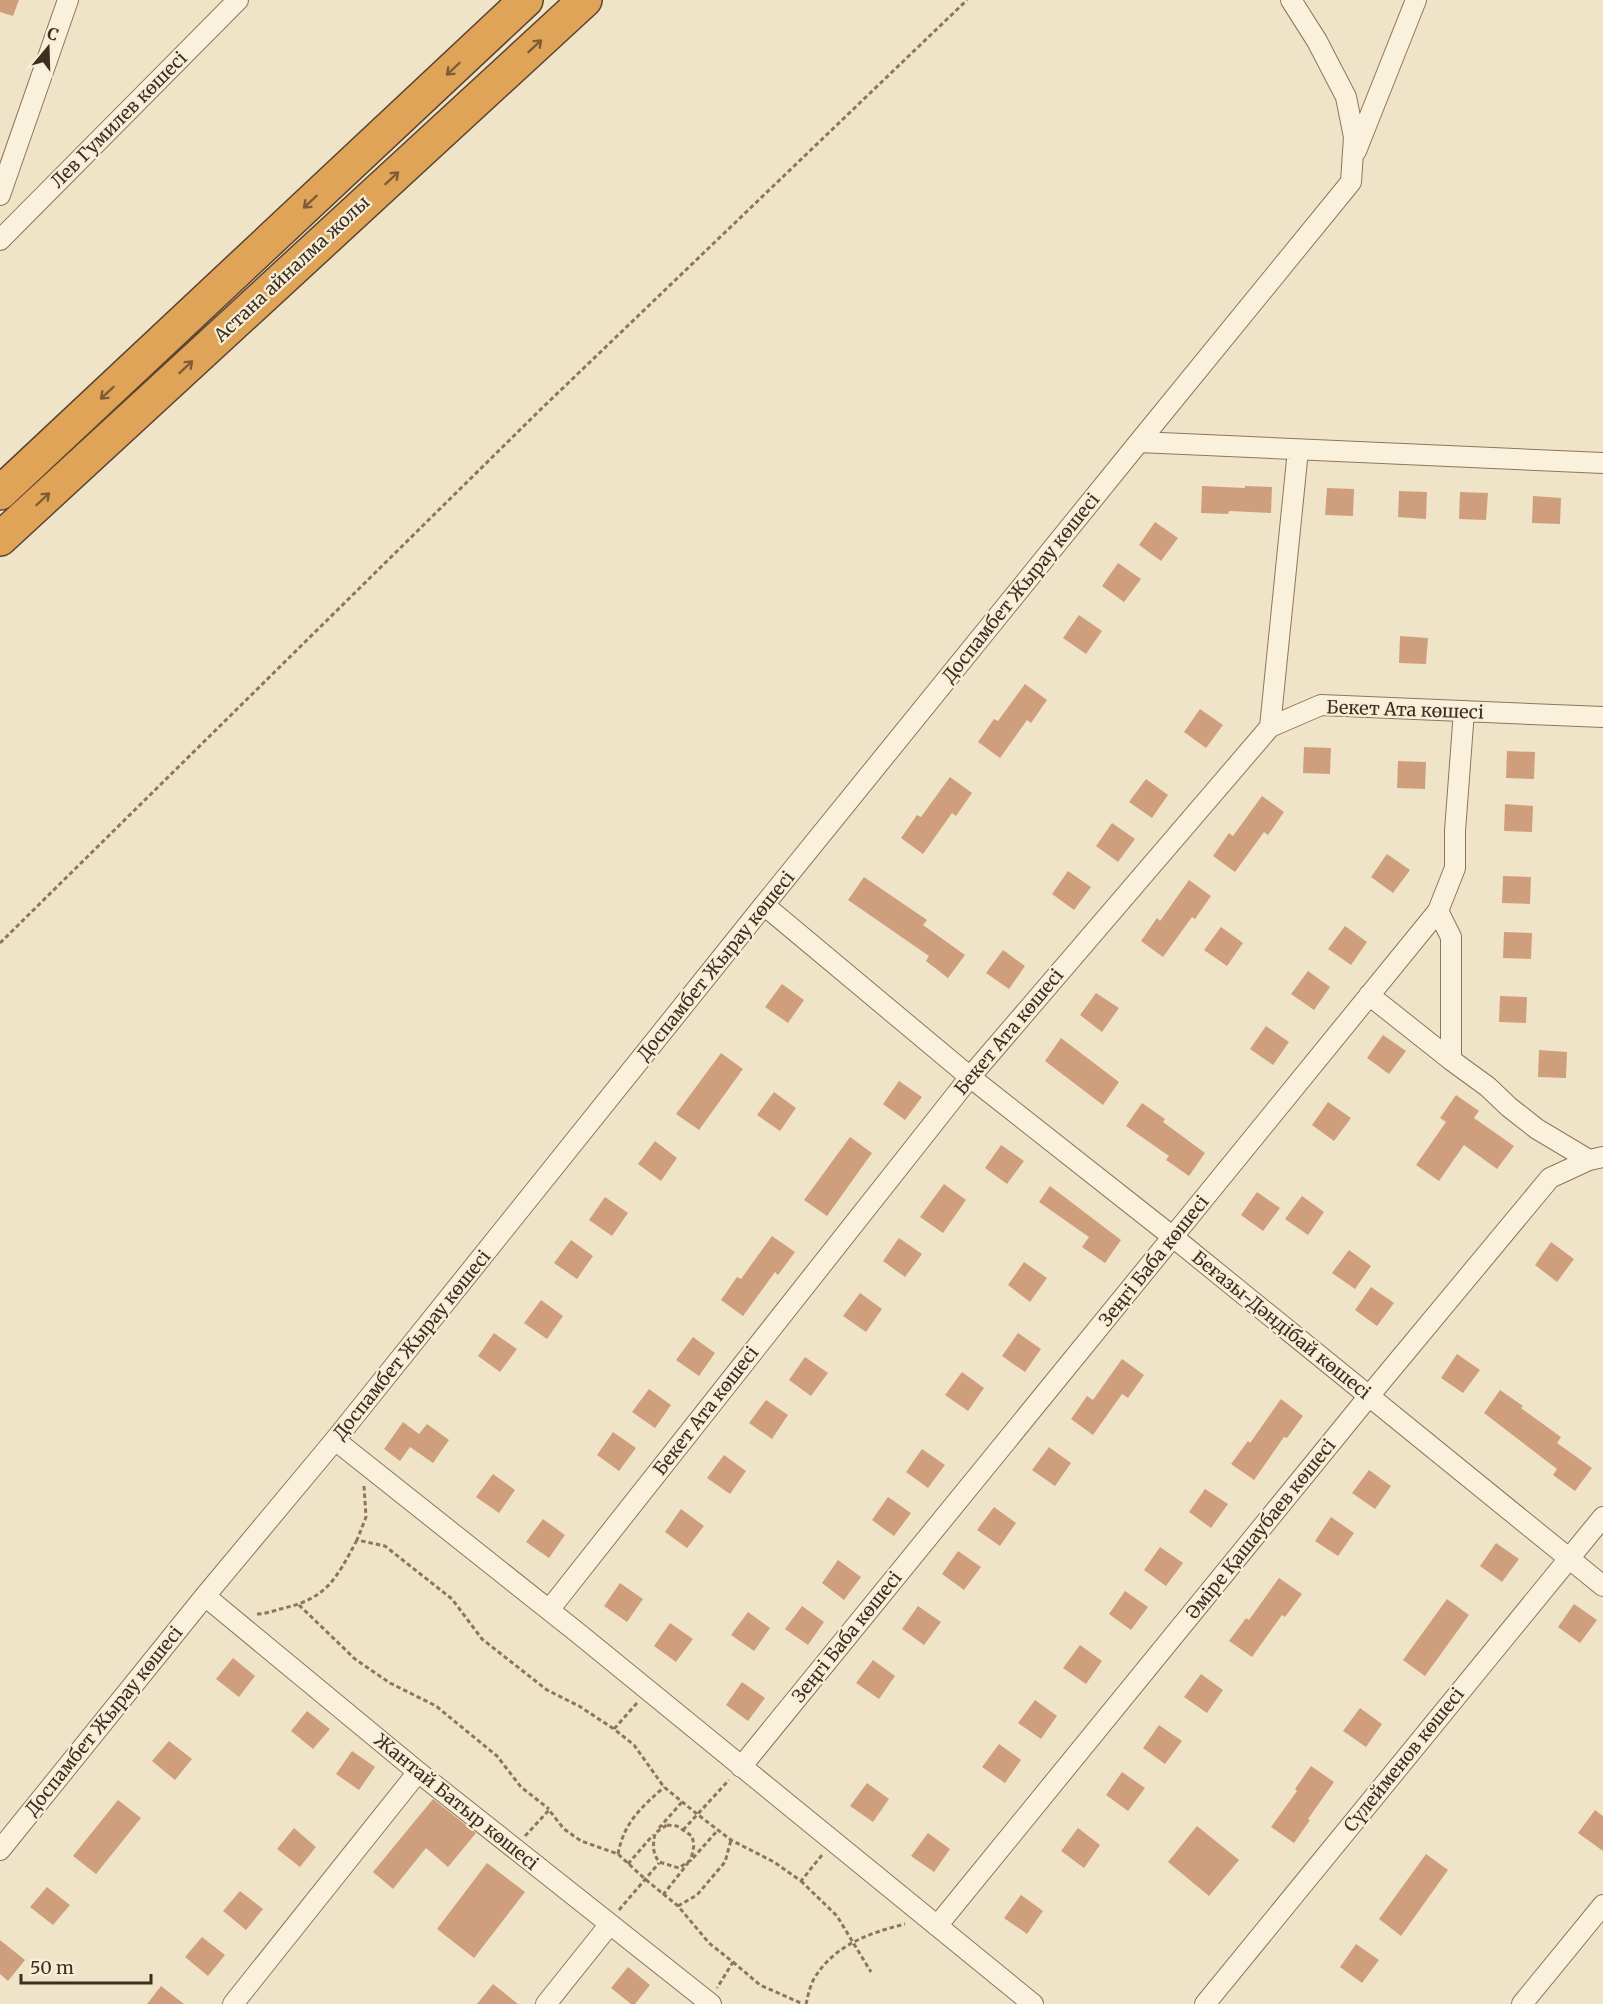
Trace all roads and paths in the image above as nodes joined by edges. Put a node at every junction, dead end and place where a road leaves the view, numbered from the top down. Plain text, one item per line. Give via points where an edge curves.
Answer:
1 (68, 0) edge
2 (238, 0) edge
3 (526, 0) edge
4 (585, 0) edge
5 (967, 0) edge
6 (1291, 0) edge
7 (1416, 0) edge
8 (1353, 159) junction
9 (0, 195) edge
10 (0, 240) edge
11 (1139, 442) junction
12 (1298, 450) junction
13 (1603, 463) edge
14 (0, 493) edge
15 (0, 539) edge
16 (1464, 711) junction
17 (1603, 717) edge
18 (1270, 727) junction
19 (764, 905) junction
20 (1438, 911) junction
21 (0, 943) edge
22 (1369, 995) junction
23 (1451, 1060) junction
24 (970, 1077) junction
25 (1596, 1159) edge
26 (1173, 1237) junction
27 (1369, 1396) junction
28 (335, 1440) junction
29 (365, 1465) junction
30 (1603, 1517) edge
31 (357, 1540) junction
32 (1569, 1558) junction
33 (1603, 1586) edge
34 (205, 1596) junction
35 (299, 1605) junction
36 (549, 1610) junction
37 (226, 1614) junction
38 (648, 1691) junction
39 (614, 1730) junction
40 (741, 1767) junction
41 (418, 1772) junction
42 (664, 1787) junction
43 (682, 1802) junction
44 (549, 1810) junction
45 (697, 1814) junction
46 (683, 1830) junction
47 (717, 1831) junction
48 (655, 1833) junction
49 (730, 1840) junction
50 (833, 1842) junction
51 (514, 1848) junction
52 (0, 1850) edge
53 (618, 1854) junction
54 (692, 1860) junction
55 (659, 1863) junction
56 (628, 1864) junction
57 (645, 1879) junction
58 (801, 1881) junction
59 (663, 1895) junction
60 (1603, 1905) edge
61 (678, 1906) junction
62 (932, 1923) junction
63 (610, 1924) junction
64 (853, 1941) junction
65 (733, 1962) junction
66 (871, 1972) dead end
67 (710, 2003) edge
68 (232, 2004) edge
69 (546, 2004) edge
70 (805, 2004) edge
71 (1033, 2004) edge
72 (1205, 2004) edge
73 (1522, 2004) edge

1 - 9 street
2 - 10 street, Лев Гумилев көшесі
3 -> 14 highway, Астана айналма жолы
15 -> 4 highway, Астана айналма жолы
5 - 21 path via 538,411
6 - 8 street via 1346,97 1354,137
7 - 8 street
8 - 11 street, Доспамбет Жырау көшесі via 1351,182
11 - 12 street
11 - 19 street, Доспамбет Жырау көшесі
12 - 13 street
12 - 18 street
16 - 17 street, Бекет Ата көшесі
16 - 18 street, Бекет Ата көшесі via 1321,705
16 - 20 street, Зеңгі Баба көшесі via 1455,868
18 - 24 street, Бекет Ата көшесі
19 - 24 street, Беғазы-Дәндібай көшесі
19 - 28 street, Доспамбет Жырау көшесі
20 - 22 street, Зеңгі Баба көшесі
20 - 23 street via 1451,937
22 - 23 street
22 - 26 street, Зеңгі Баба көшесі
23 - 25 street via 1537,1129
24 - 26 street, Беғазы-Дәндібай көшесі
24 - 36 street, Бекет Ата көшесі
25 - 27 street, Әміре Қашаубаев көшесі via 1550,1178
26 - 27 street, Беғазы-Дәндібай көшесі
26 - 40 street, Зеңгі Баба көшесі
27 - 32 street, Беғазы-Дәндібай көшесі
27 - 62 street, Әміре Қашаубаев көшесі
28 - 29 street
28 - 34 street, Доспамбет Жырау көшесі
29 - 31 path via 366,1517
29 - 36 street
30 - 32 street, Сүлейменов көшесі
31 - 35 path via 339,1574 318,1596
31 - 39 path via 385,1546 452,1599 482,1639 547,1690
32 - 33 street, Беғазы-Дәндібай көшесі
32 - 72 street, Сүлейменов көшесі
34 - 37 street, Жантай Батыр көшесі
34 - 52 street, Доспамбет Жырау көшесі
35 - 37 path via 261,1614
35 - 44 path via 355,1659 390,1683 436,1706 497,1756 521,1787
36 - 38 street
37 - 41 street, Жантай Батыр көшесі
38 - 39 path
38 - 40 street
39 - 42 path via 634,1745
40 - 45 path
40 - 50 street
41 - 51 street, Жантай Батыр көшесі
41 - 68 street
42 - 43 path
42 - 53 path via 629,1822
43 - 45 path
43 - 48 path
44 - 51 path
44 - 53 path via 564,1829 581,1841
45 - 46 path
45 - 47 path
46 - 48 path via 667,1825
46 - 54 path via 692,1836
47 - 49 path
47 - 54 path
48 - 55 path via 652,1846
48 - 56 path
49 - 58 path
49 - 61 path via 725,1862 697,1895
50 - 58 path
50 - 62 street
51 - 63 street, Жантай Батыр көшесі
53 - 56 path
54 - 55 path via 679,1868
54 - 59 path
55 - 57 path
56 - 57 path
57 - 59 path
57 - 63 path
58 - 64 path via 837,1916
59 - 61 path
60 - 73 street
61 - 65 path via 709,1943
62 - 64 path via 884,1930
62 - 71 street
63 - 67 street, Жантай Батыр көшесі
63 - 69 street
64 - 66 path
64 - 70 path via 833,1954 814,1979
65 - 67 path
65 - 70 path via 760,1985

